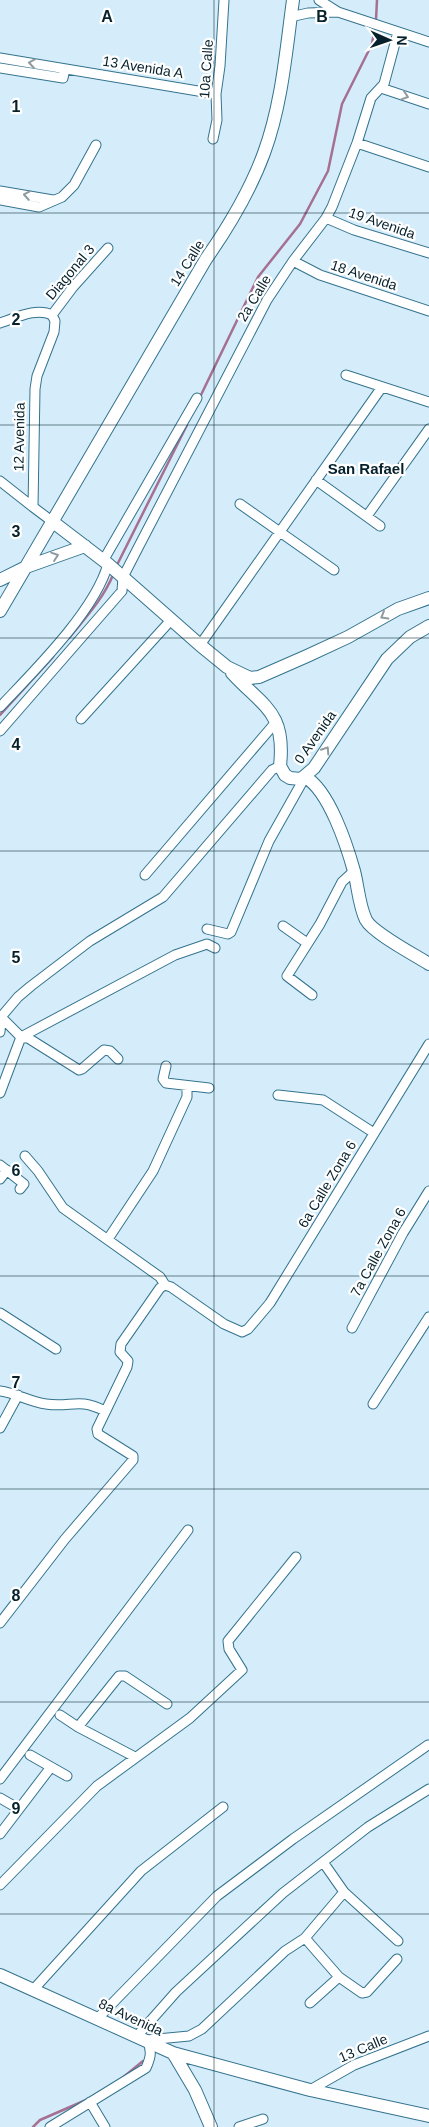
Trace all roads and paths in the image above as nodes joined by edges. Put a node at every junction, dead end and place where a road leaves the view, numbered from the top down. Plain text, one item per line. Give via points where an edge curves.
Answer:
1 (224, 0) edge
2 (293, 0) edge
3 (319, 0) edge
4 (338, 12) junction
5 (290, 17) junction
6 (395, 31) junction
7 (429, 42) edge
8 (0, 58) edge
9 (0, 68) edge
10 (65, 68) junction
11 (381, 88) junction
12 (216, 94) junction
13 (429, 104) edge
14 (213, 139) dead end
15 (357, 143) junction
16 (96, 145) dead end
17 (429, 167) edge
18 (0, 191) edge
19 (0, 200) edge
20 (54, 200) junction
21 (326, 218) junction
22 (108, 248) dead end
23 (429, 253) edge
24 (293, 261) junction
25 (429, 311) edge
26 (52, 315) junction
27 (0, 323) edge
28 (346, 375) dead end
29 (382, 387) junction
30 (197, 398) dead end
31 (429, 402) edge
32 (429, 429) edge
33 (316, 480) junction
34 (0, 481) edge
35 (240, 504) dead end
36 (33, 507) junction
37 (367, 516) junction
38 (53, 522) junction
39 (380, 526) dead end
40 (280, 532) junction
41 (84, 546) junction
42 (107, 564) junction
43 (26, 566) junction
44 (334, 570) dead end
45 (123, 577) junction
46 (0, 580) edge
47 (429, 598) edge
48 (0, 611) edge
49 (172, 618) junction
50 (429, 626) edge
51 (200, 646) junction
52 (227, 667) junction
53 (0, 706) edge
54 (81, 719) dead end
55 (276, 722) junction
56 (0, 731) edge
57 (280, 766) junction
58 (305, 777) junction
59 (354, 871) junction
60 (145, 875) dead end
61 (283, 926) dead end
62 (207, 929) dead end
63 (308, 942) junction
64 (215, 948) dead end
65 (429, 964) edge
66 (312, 995) dead end
67 (0, 1017) edge
68 (0, 1032) edge
69 (21, 1037) junction
70 (429, 1044) edge
71 (118, 1059) dead end
72 (166, 1066) dead end
73 (188, 1086) junction
74 (209, 1088) dead end
75 (0, 1093) edge
76 (278, 1095) dead end
77 (374, 1133) junction
78 (25, 1156) dead end
79 (4, 1168) edge
80 (0, 1179) edge
81 (20, 1189) dead end
82 (429, 1191) edge
83 (108, 1239) junction
84 (165, 1285) junction
85 (0, 1313) edge
86 (429, 1317) edge
87 (352, 1328) dead end
88 (56, 1349) dead end
89 (0, 1391) edge
90 (18, 1395) junction
91 (373, 1404) dead end
92 (105, 1411) junction
93 (0, 1428) edge
94 (188, 1530) dead end
95 (296, 1557) dead end
96 (0, 1623) edge
97 (167, 1704) dead end
98 (60, 1715) dead end
99 (78, 1727) junction
100 (428, 1745) edge
101 (30, 1755) dead end
102 (135, 1757) junction
103 (51, 1767) junction
104 (67, 1776) dead end
105 (0, 1778) edge
106 (429, 1789) edge
107 (0, 1798) edge
108 (223, 1806) dead end
109 (19, 1809) junction
110 (0, 1834) edge
111 (323, 1862) junction
112 (0, 1885) edge
113 (344, 1892) junction
114 (305, 1938) junction
115 (398, 1941) dead end
116 (397, 1959) dead end
117 (0, 1975) edge
118 (339, 1977) junction
119 (33, 1990) junction
120 (310, 2003) dead end
121 (98, 2018) junction
122 (429, 2036) edge
123 (143, 2038) junction
124 (173, 2053) junction
125 (310, 2090) junction
126 (90, 2102) junction
127 (429, 2116) edge
128 (263, 2119) dead end
129 (60, 2124) edge
130 (50, 2127) edge
131 (106, 2127) edge
132 (211, 2127) edge
133 (238, 2127) edge

1 - 12 street, 10a Calle
2 - 5 street, 14 Calle
3 - 4 street
4 - 5 street
4 - 6 street
5 - 38 street, 14 Calle via 278,103 271,134 256,173 231,222 206,259
6 - 7 street
6 - 11 street, 2a Calle
10 -> 8 street, 13 Avenida A
9 - 10 street via 63,78
10 - 12 street, 13 Avenida A
11 -> 13 street
11 - 15 street, 2a Calle via 371,98
12 - 14 street, 10a Calle via 217,120
15 - 17 street
15 - 21 street, 2a Calle
16 - 20 street via 74,185
20 -> 18 street
19 - 20 street via 39,207
21 - 23 street, 19 Avenida
21 - 24 street, 2a Calle
22 - 26 street, Diagonal 3
24 - 25 street, 18 Avenida via 320,275
24 - 45 street, 2a Calle via 245,340
26 - 27 street via 37,312
26 - 36 street, 12 Avenida via 54,332 35,389
28 - 29 street
29 - 31 street
29 - 33 street
30 - 42 street
32 - 37 street
33 - 37 street
33 - 40 street
34 - 36 street
35 - 40 street
36 - 38 street
37 - 39 street
38 - 41 street
38 - 43 street, 14 Calle
40 - 44 street
40 - 51 street
41 - 42 street
43 -> 41 street
42 - 45 street
42 - 53 street via 99,588 81,614
43 - 46 street
43 - 48 street, 14 Calle
45 - 49 street, 0 Avenida
45 - 56 street, 2a Calle via 122,591
47 -> 52 street, 0 Avenida via 398,609 348,637 259,677 250,678
49 - 51 street, 0 Avenida
49 - 54 street
58 -> 50 street, 0 Avenida via 387,659 410,636
51 - 52 street, 0 Avenida
52 - 55 street, 0 Avenida via 268,707
55 - 57 street, 0 Avenida
55 - 60 street
57 - 58 street, 0 Avenida via 290,778
57 - 67 street via 266,776 163,897 90,941 18,997
58 - 59 street via 315,784 326,802
58 - 62 street via 269,841 231,932
59 - 63 street via 342,882
59 - 65 street via 367,921 377,931
61 - 63 street
63 - 66 street via 288,976
64 - 69 street via 207,944 176,955
67 - 68 street
67 - 69 street
69 - 71 street via 28,1038 79,1070 104,1050
69 - 75 street
70 - 77 street, 6a Calle Zona 6
72 - 73 street via 164,1082
73 - 74 street
73 - 83 street via 187,1097 153,1171
76 - 77 street via 323,1100
77 - 84 street, 6a Calle Zona 6 via 270,1303 248,1329 242,1332 224,1324
78 - 83 street via 60,1206
79 - 80 street
79 - 81 street via 24,1184
82 - 87 street, 7a Calle Zona 6
83 - 84 street via 160,1277
84 - 92 street via 121,1344 120,1354 128,1362
85 - 88 street
86 - 91 street
89 - 90 street
90 - 92 street via 46,1404 83,1403
90 - 93 street
92 - 96 street via 97,1432 132,1455 133,1460 65,1539
94 - 105 street
95 - 102 street via 228,1641 242,1670 190,1718
97 - 99 street via 125,1676 119,1676
98 - 99 street
99 - 102 street
100 - 121 street via 216,1896
101 - 103 street
102 - 112 street via 97,1786
103 - 104 street
103 - 109 street
106 - 111 street via 368,1827
107 - 109 street
108 - 119 street via 140,1871
109 - 110 street
111 - 113 street
111 - 123 street via 283,1893 176,1992
113 - 114 street
113 - 115 street
114 - 118 street
114 - 123 street via 278,1957 202,2029 188,2036
116 - 118 street via 364,1993
117 - 119 street, 8a Avenida
118 - 120 street
119 - 121 street, 8a Avenida
121 - 123 street, 8a Avenida
122 - 125 street, 13 Calle via 354,2065
123 - 124 street, 8a Avenida
123 - 126 street via 151,2048 146,2068
124 - 125 street
124 - 132 street, 8a Avenida via 195,2090
125 - 127 street
126 - 129 street
126 - 131 street
128 - 133 street
129 - 130 street

